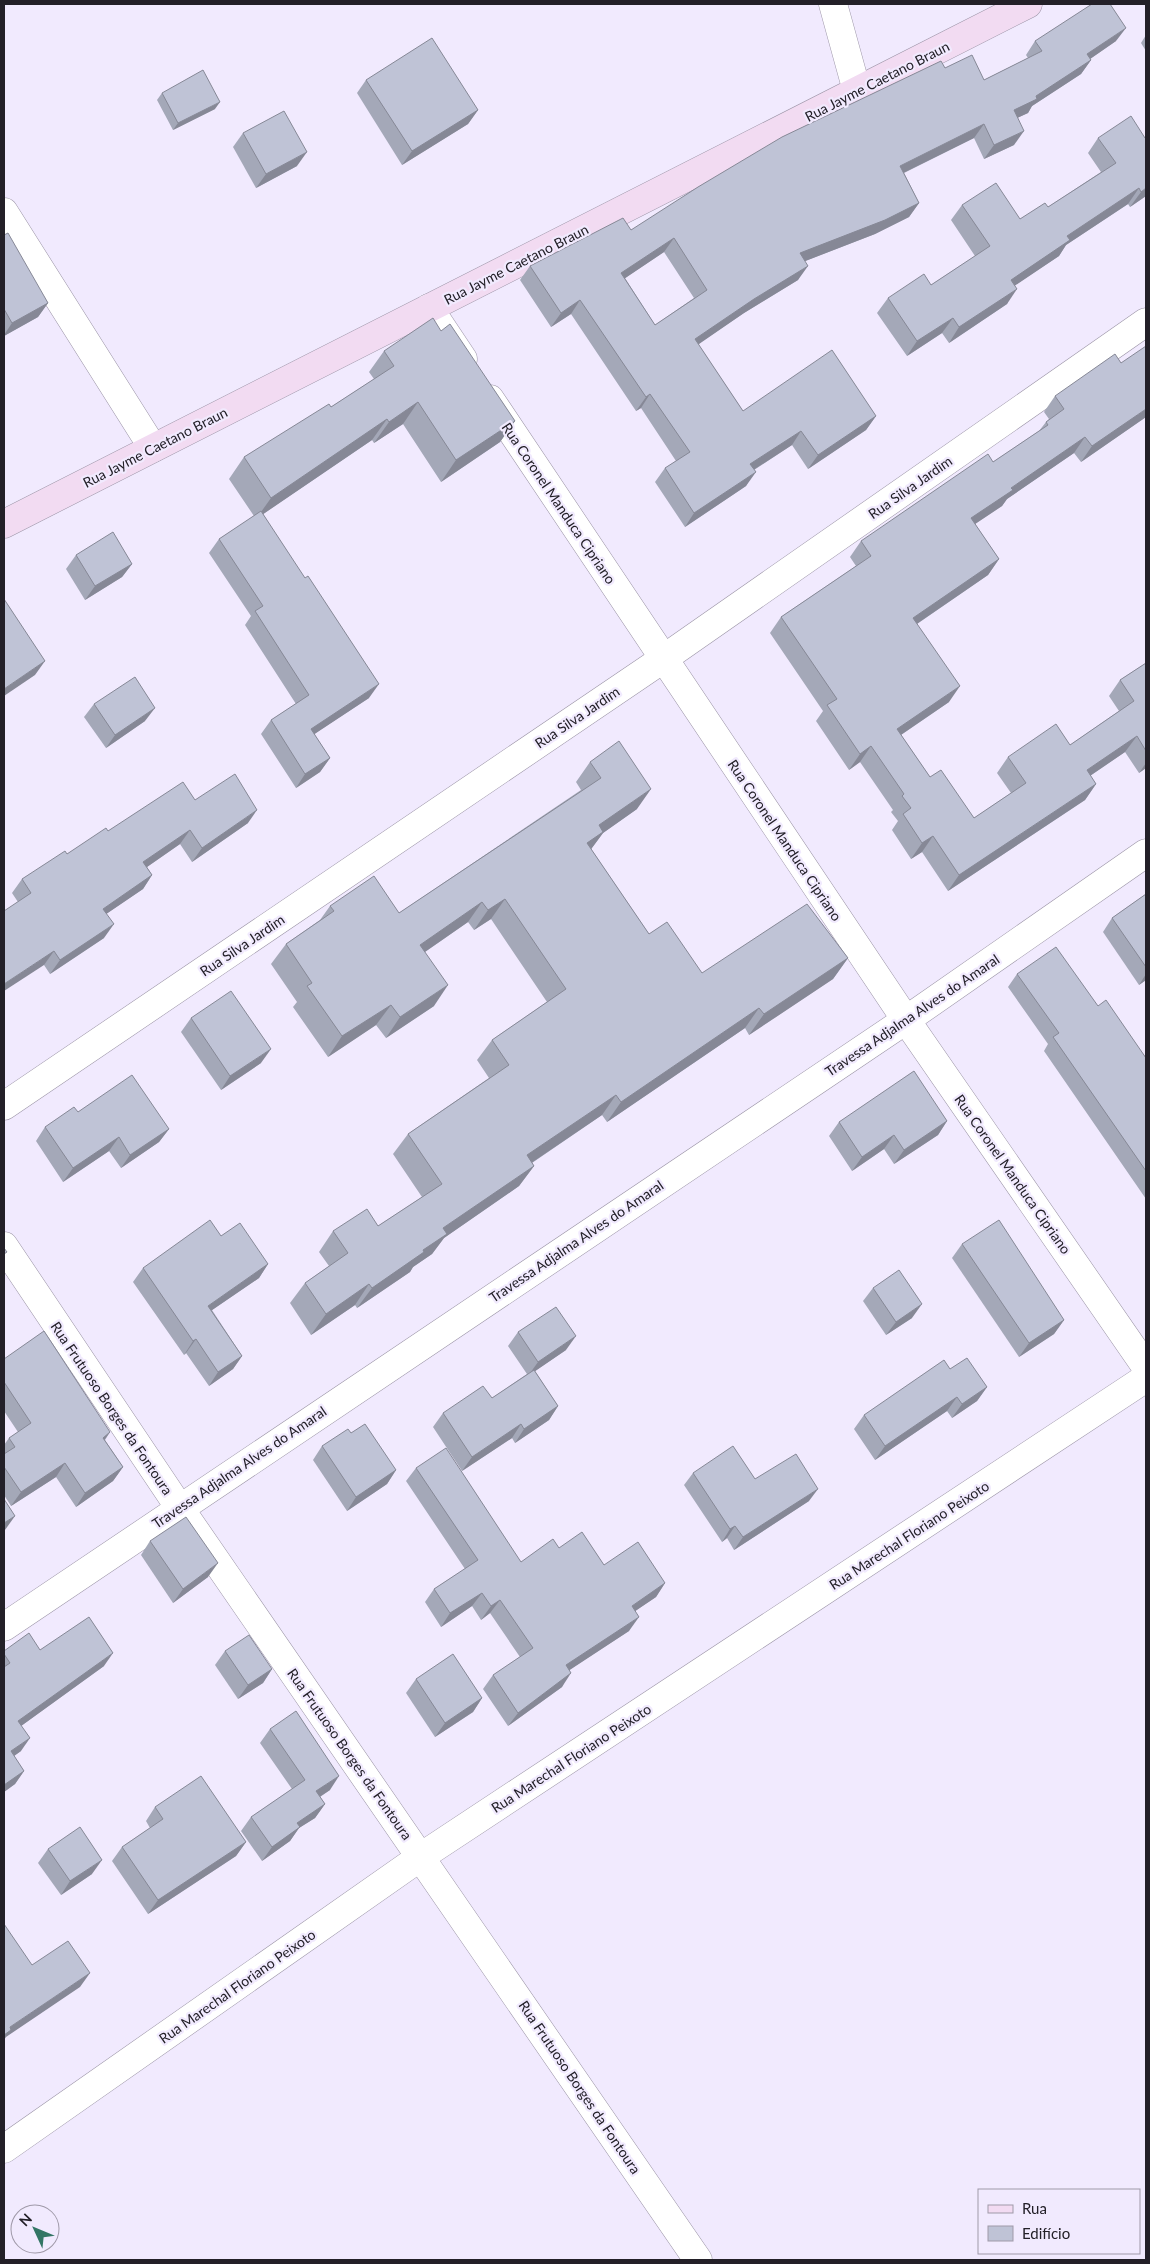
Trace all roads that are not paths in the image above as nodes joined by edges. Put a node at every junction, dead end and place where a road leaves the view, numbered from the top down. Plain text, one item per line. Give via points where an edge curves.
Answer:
1 (833, 4) edge
2 (1028, 4) edge
3 (857, 90) junction
4 (4, 212) edge
5 (429, 308) junction
6 (1146, 322) edge
7 (153, 448) junction
8 (4, 524) edge
9 (663, 659) junction
10 (1146, 853) edge
11 (906, 1020) junction
12 (4, 1106) edge
13 (4, 1246) edge
14 (1146, 1367) edge
15 (1146, 1378) edge
16 (179, 1507) junction
17 (4, 1627) edge
18 (422, 1856) junction
19 (4, 2149) edge
20 (698, 2260) edge

1 - 3 street
2 - 3 street, Rua Jayme Caetano Braun
3 - 5 street, Rua Jayme Caetano Braun
4 - 7 street
5 - 7 street, Rua Jayme Caetano Braun
5 - 9 street, Rua Coronel Manduca Cipriano
6 - 9 street, Rua Silva Jardim
7 - 8 street, Rua Jayme Caetano Braun
9 - 11 street, Rua Coronel Manduca Cipriano
9 - 12 street, Rua Silva Jardim
10 - 11 street, Travessa Adjalma Alves do Amaral
11 - 14 street, Rua Coronel Manduca Cipriano
11 - 16 street, Travessa Adjalma Alves do Amaral
13 - 16 street, Rua Frutuoso Borges da Fontoura
15 - 18 street, Rua Marechal Floriano Peixoto
16 - 17 street, Travessa Adjalma Alves do Amaral
16 - 18 street, Rua Frutuoso Borges da Fontoura
18 - 19 street, Rua Marechal Floriano Peixoto
18 - 20 street, Rua Frutuoso Borges da Fontoura

